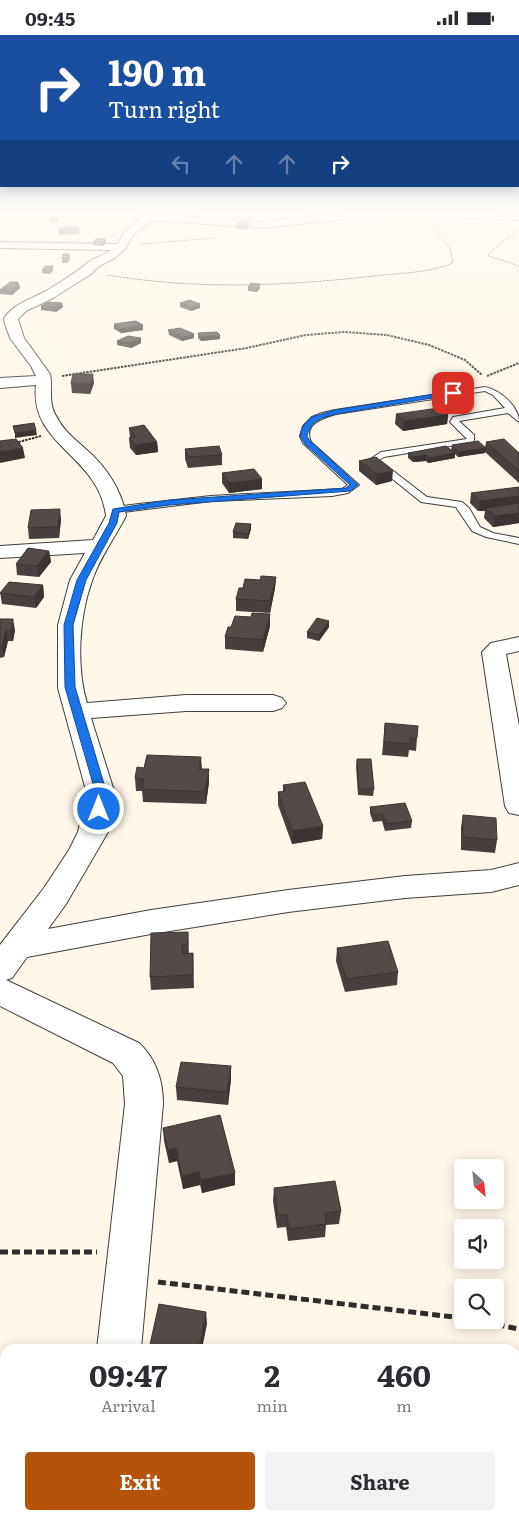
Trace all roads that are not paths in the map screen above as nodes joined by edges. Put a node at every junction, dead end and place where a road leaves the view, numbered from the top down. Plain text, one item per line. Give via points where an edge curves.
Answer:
1 (68, 279) edge
2 (8, 315) edge
3 (45, 380) junction
4 (0, 383) edge
5 (510, 410) junction
6 (519, 421) edge
7 (115, 510) junction
8 (519, 541) edge
9 (99, 546) junction
10 (0, 552) edge
11 (519, 644) edge
12 (273, 703) dead end
13 (76, 711) junction
14 (519, 806) edge
15 (519, 873) edge
16 (5, 966) edge
17 (120, 1344) edge

1 - 2 street via 48,295
2 - 3 street
3 - 4 street
3 - 7 street via 43,406 57,432 102,479
5 - 6 lane
5 - 7 lane via 503,399 490,390 477,390 335,412 315,418 306,426 304,436 307,443 354,485 348,490 251,495
5 - 8 lane via 456,419 454,422 471,440 381,455 373,460 424,500 459,503 476,529
7 - 9 street via 113,523
9 - 10 street
9 - 13 street via 81,580 69,625 70,687
11 - 14 street via 494,652
12 - 13 street via 195,703
13 - 16 street via 101,794 93,832 55,896
15 - 16 street via 491,881 288,901 151,922
16 - 17 street via 126,1053 141,1071 144,1104

